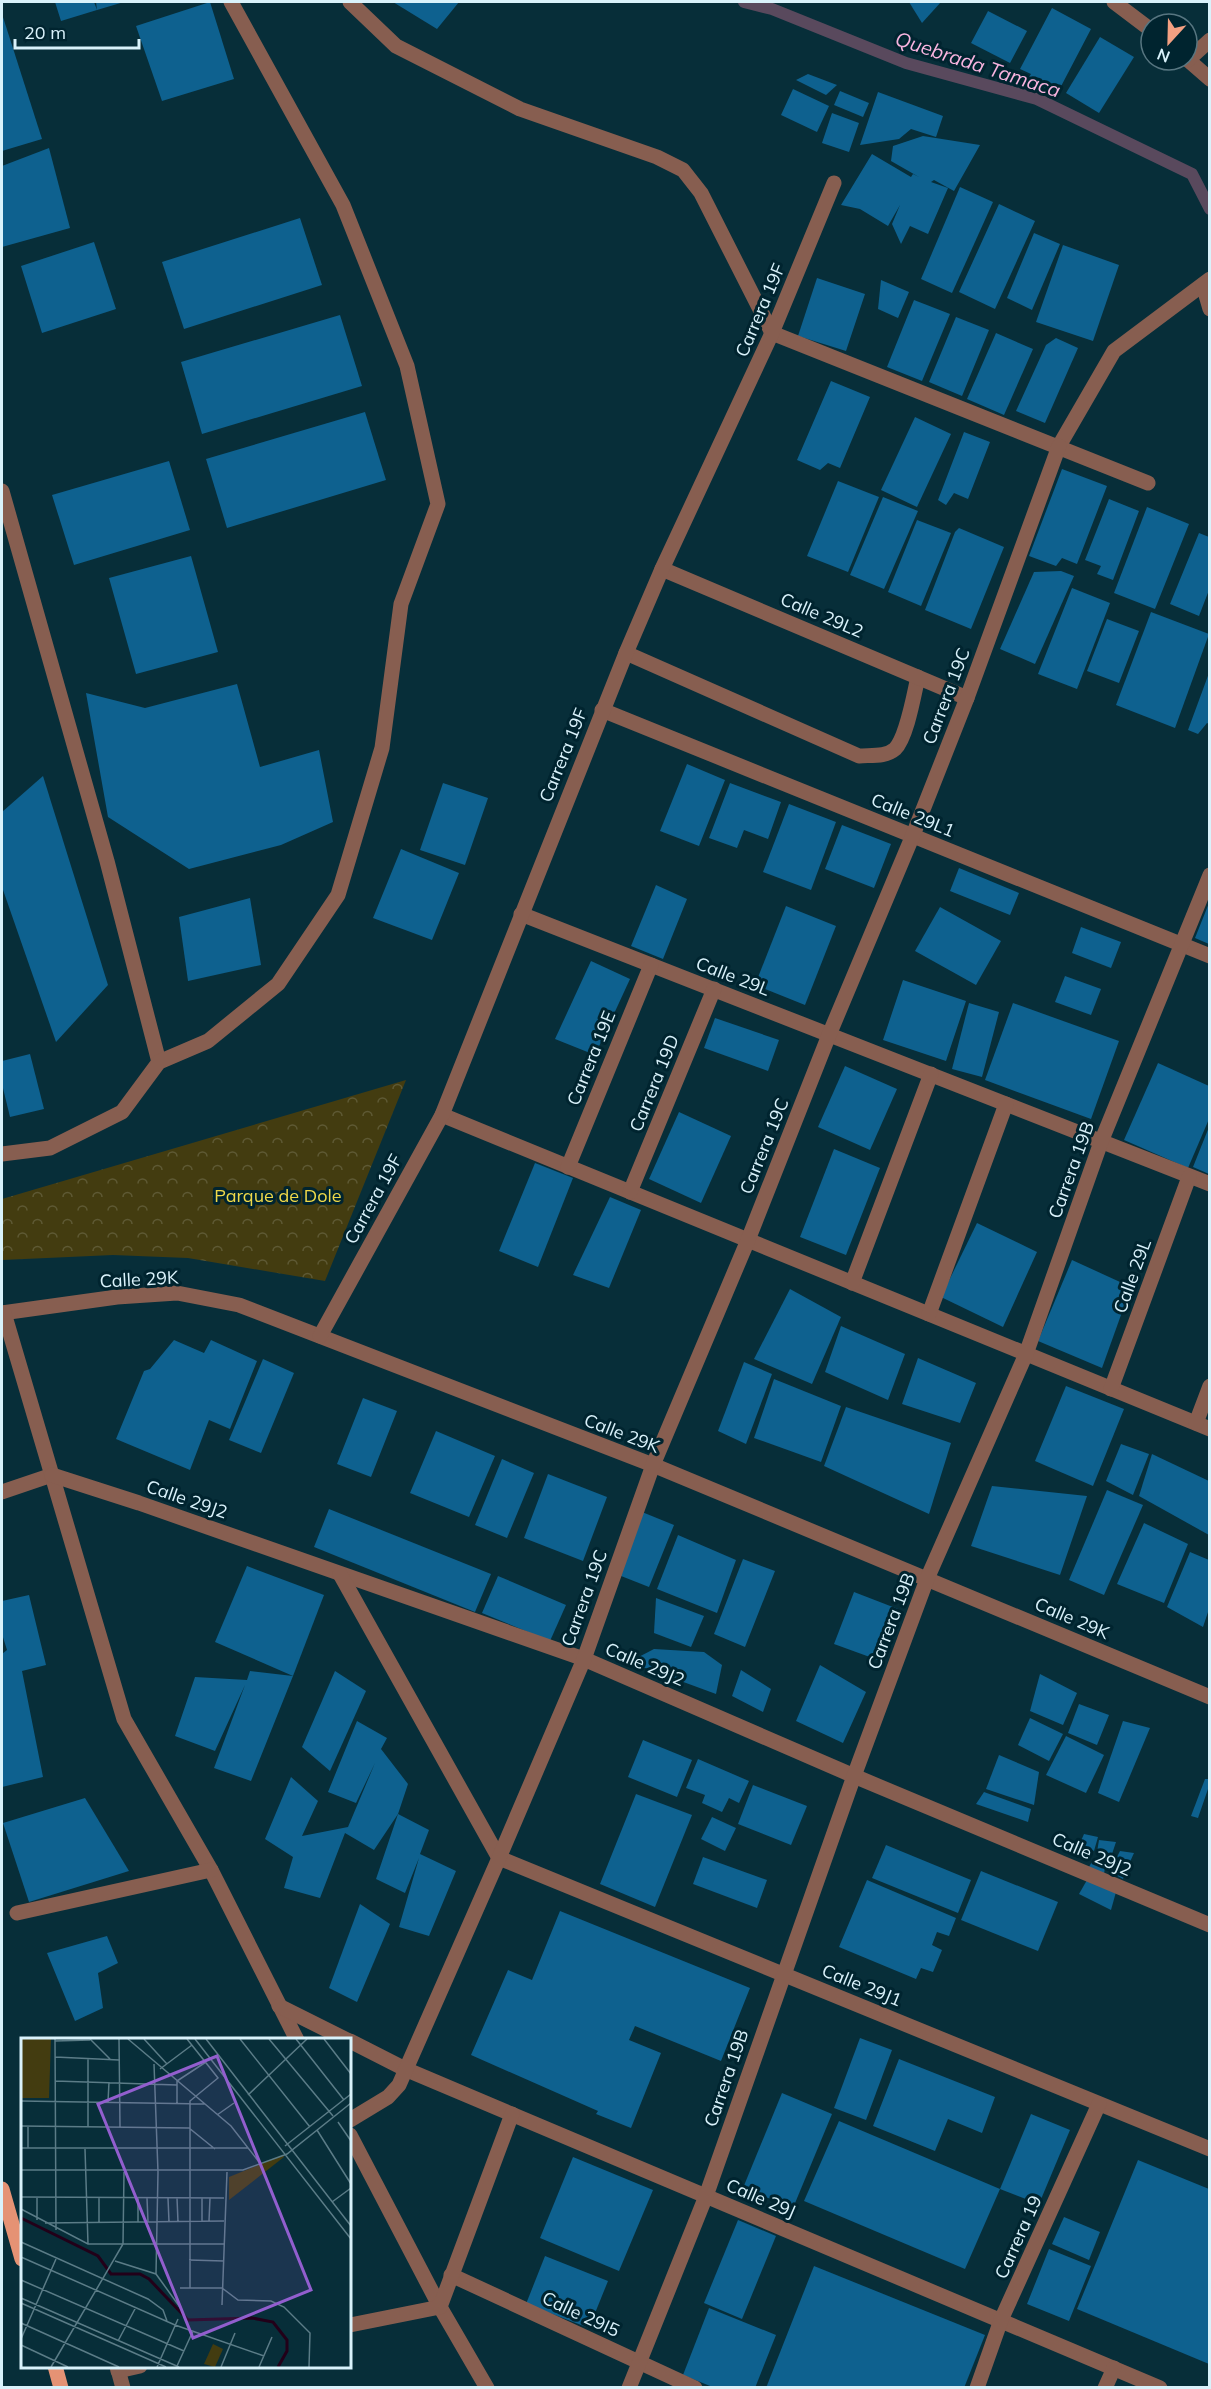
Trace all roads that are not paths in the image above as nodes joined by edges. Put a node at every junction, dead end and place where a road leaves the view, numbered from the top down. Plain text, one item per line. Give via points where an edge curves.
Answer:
1 (231, 2) edge
2 (350, 2) edge
3 (1114, 2) edge
4 (1139, 21) edge
5 (834, 183) dead end
6 (1206, 282) edge
7 (1209, 309) edge
8 (772, 333) junction
9 (1059, 446) junction
10 (1148, 483) dead end
11 (2, 491) edge
12 (662, 568) junction
13 (626, 653) junction
14 (918, 678) junction
15 (967, 698) junction
16 (602, 710) junction
17 (913, 835) junction
18 (1209, 875) edge
19 (521, 914) junction
20 (1182, 945) junction
21 (1209, 956) edge
22 (651, 965) junction
23 (714, 990) junction
24 (829, 1035) junction
25 (159, 1062) junction
26 (931, 1074) junction
27 (1006, 1104) junction
28 (442, 1115) junction
29 (1101, 1142) junction
30 (2, 1154) edge
31 (568, 1167) junction
32 (1189, 1177) junction
33 (1209, 1184) edge
34 (630, 1192) junction
35 (748, 1240) junction
36 (852, 1283) junction
37 (3, 1313) edge
38 (929, 1314) junction
39 (320, 1336) junction
40 (1026, 1354) junction
41 (1209, 1386) edge
42 (1112, 1389) junction
43 (1202, 1426) edge
44 (653, 1465) junction
45 (52, 1475) junction
46 (2, 1492) edge
47 (340, 1574) junction
48 (927, 1579) junction
49 (584, 1659) junction
50 (1209, 1697) edge
51 (854, 1776) junction
52 (499, 1858) junction
53 (211, 1870) junction
54 (17, 1913) dead end
55 (1209, 1925) edge
56 (783, 1975) junction
57 (279, 2006) junction
58 (296, 2038) edge
59 (344, 2038) edge
60 (351, 2041) edge
61 (405, 2068) junction
62 (1099, 2104) junction
63 (512, 2114) junction
64 (351, 2119) edge
65 (351, 2137) edge
66 (1209, 2149) edge
67 (2, 2189) edge
68 (706, 2196) junction
69 (21, 2256) edge
70 (451, 2275) junction
71 (440, 2307) junction
72 (1001, 2320) junction
73 (351, 2325) edge
74 (638, 2361) junction
75 (55, 2368) edge
76 (1114, 2368) junction
77 (117, 2369) edge
78 (61, 2388) edge
79 (123, 2388) edge
80 (487, 2388) edge
81 (629, 2388) edge
82 (695, 2388) edge
83 (977, 2388) edge
84 (1105, 2388) edge
85 (1160, 2388) edge

1 - 25 street via 343,205 407,366 438,504 401,604 382,748 338,895 278,984 208,1041
2 - 8 street via 396,46 520,109 657,157 683,171 701,193
3 - 4 street
5 - 8 street, Carrera 19F
6 - 7 street
6 - 9 street, Carrera 19C via 1114,351
8 - 9 street
8 - 12 street, Carrera 19F
9 - 10 street
9 - 15 street, Carrera 19C
11 - 25 street via 107,861
12 - 13 street, Carrera 19F
12 - 14 street, Calle 29L2
13 - 14 street via 859,756 883,755 895,749
13 - 16 street, Carrera 19F
14 - 15 street, Calle 29L2
15 - 17 street, Carrera 19C
16 - 17 street, Calle 29L1
16 - 19 street, Carrera 19F
17 - 20 street, Calle 29L1
17 - 24 street, Carrera 19C
18 - 20 street, Carrera 19B
19 - 22 street, Calle 29L
19 - 28 street, Carrera 19F
20 - 21 street, Calle 29L1
20 - 29 street, Carrera 19B
22 - 23 street, Calle 29L
22 - 31 street, Carrera 19E
23 - 24 street, Calle 29L
23 - 34 street, Carrera 19D
24 - 26 street, Calle 29L
24 - 35 street, Carrera 19C
25 - 30 street via 122,1112 50,1148
26 - 27 street, Calle 29L
26 - 36 street
27 - 29 street, Calle 29L
27 - 38 street
28 - 31 street
28 - 39 street, Carrera 19F
29 - 32 street, Calle 29L
29 - 40 street, Carrera 19B
31 - 34 street
32 - 33 street, Calle 29L
32 - 42 street, Calle 29L
34 - 35 street
35 - 36 street
35 - 44 street, Carrera 19C
36 - 38 street
37 - 39 street, Calle 29K via 177,1293 239,1305
37 - 45 street
38 - 40 street
39 - 44 street, Calle 29K
40 - 42 street
40 - 48 street, Carrera 19B
41 - 43 street
42 - 43 street
44 - 48 street, Calle 29K
44 - 49 street, Carrera 19C
45 - 46 street
45 - 47 street, Calle 29J2
45 - 53 street via 124,1719
47 - 49 street, Calle 29J2
47 - 52 street
48 - 50 street, Calle 29K
48 - 51 street, Carrera 19B
49 - 51 street, Calle 29J2
49 - 52 street, Carrera 19C
51 - 55 street, Calle 29J2
51 - 56 street, Carrera 19B
52 - 56 street, Calle 29J1
52 - 61 street, Carrera 19C
53 - 54 street
53 - 57 street
56 - 62 street, Calle 29J1
56 - 68 street, Carrera 19B
57 - 58 street
57 - 59 street, Calle 29J
60 - 61 street, Calle 29J
61 - 63 street, Calle 29J
61 - 64 street, Carrera 19C via 399,2085 388,2097
62 - 66 street, Calle 29J1
62 - 72 street, Carrera 19
63 - 68 street, Calle 29J
63 - 70 street
65 - 71 street
67 - 69 main road
68 - 72 street, Calle 29J
68 - 74 street, Carrera 19B
70 - 71 street
70 - 74 street, Calle 29I5
71 - 73 street
71 - 80 street
72 - 76 street, Calle 29J
72 - 83 street, Carrera 19
74 - 81 street, Carrera 19B
74 - 82 street, Calle 29I5
75 - 78 main road
76 - 84 street
76 - 85 street, Calle 29J
77 - 79 street

